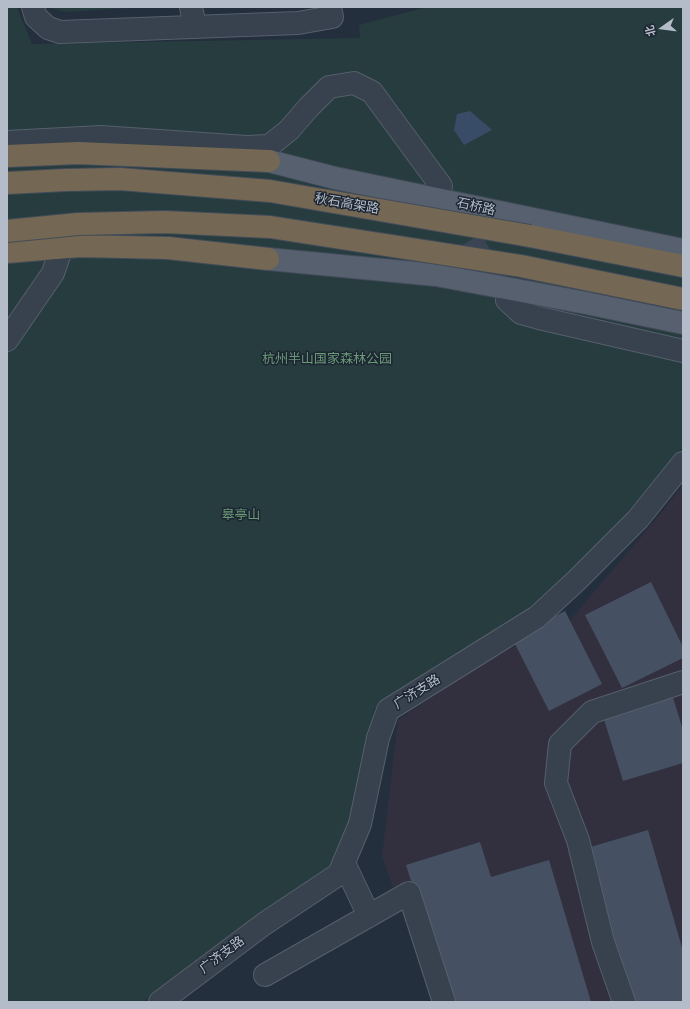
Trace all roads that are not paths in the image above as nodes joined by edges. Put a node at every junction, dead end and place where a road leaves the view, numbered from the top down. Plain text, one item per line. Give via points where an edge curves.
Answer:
1 (33, 7) edge
2 (330, 7) edge
3 (193, 17) edge
4 (7, 142) edge
5 (7, 156) edge
6 (269, 161) joint
7 (7, 183) edge
8 (441, 186) dead end
9 (7, 231) edge
10 (62, 247) junction
11 (683, 250) edge
12 (7, 252) edge
13 (268, 259) joint
14 (683, 266) edge
15 (683, 299) edge
16 (507, 300) tunnel mouth
17 (683, 323) edge
18 (7, 340) edge
19 (683, 351) edge
20 (683, 463) edge
21 (683, 682) edge
22 (344, 863) junction
23 (369, 916) junction
24 (265, 975) dead end
25 (160, 1002) edge
26 (444, 1002) edge
27 (624, 1002) edge

1 - 3 street via 36,17 48,28 60,32
2 - 3 street via 332,17 304,22
4 - 8 street via 101,136 246,147 269,146 289,130 329,87 354,83 372,92
5 - 6 highway via 78,153
6 - 11 main road, 石桥路 via 336,178
7 - 14 highway, 秋石高架路, bridge via 120,179 270,191 530,236
9 - 15 highway, bridge via 78,224 164,222 270,227 521,266
10 - 12 highway
10 - 13 highway via 168,248
10 - 18 street via 53,273
13 - 17 main road via 436,275
16 - 19 street via 527,314
20 - 22 street, 广济支路 via 638,520 536,617 388,710 378,738 360,824
21 - 27 street via 592,712 560,744 556,783 578,840 603,942
22 - 23 street
22 - 25 street, 广济支路 via 339,874 264,924
23 - 24 street
23 - 26 street via 409,893

